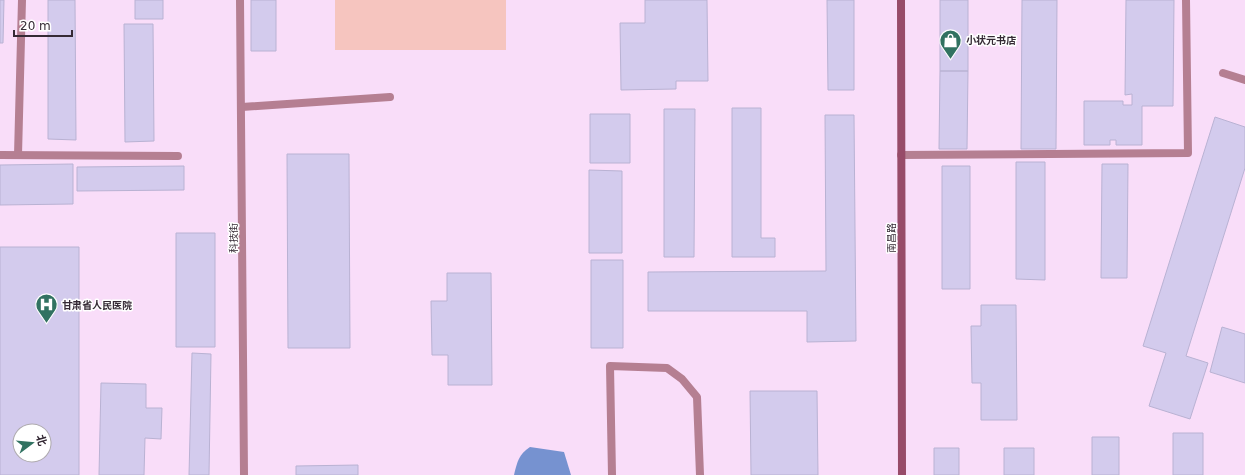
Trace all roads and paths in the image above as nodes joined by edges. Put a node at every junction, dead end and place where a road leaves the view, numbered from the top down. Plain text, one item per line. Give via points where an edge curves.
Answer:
1 (22, 0) edge
2 (240, 0) edge
3 (900, 0) edge
4 (1186, 0) edge
5 (1223, 73) dead end
6 (1245, 80) edge
7 (390, 97) dead end
8 (242, 107) junction
9 (0, 155) edge
10 (18, 155) junction
11 (901, 155) junction
12 (178, 156) dead end
13 (244, 475) edge
14 (612, 475) edge
15 (700, 475) edge
16 (902, 475) edge

1 - 10 street
2 - 8 street, 科技街
3 - 11 main road, 南昌路
4 - 11 street via 1188,153
5 - 6 street
7 - 8 street
8 - 13 street, 科技街
9 - 10 street
10 - 12 street
11 - 16 main road, 南昌路
14 - 15 street via 610,366 667,368 682,378 697,398

